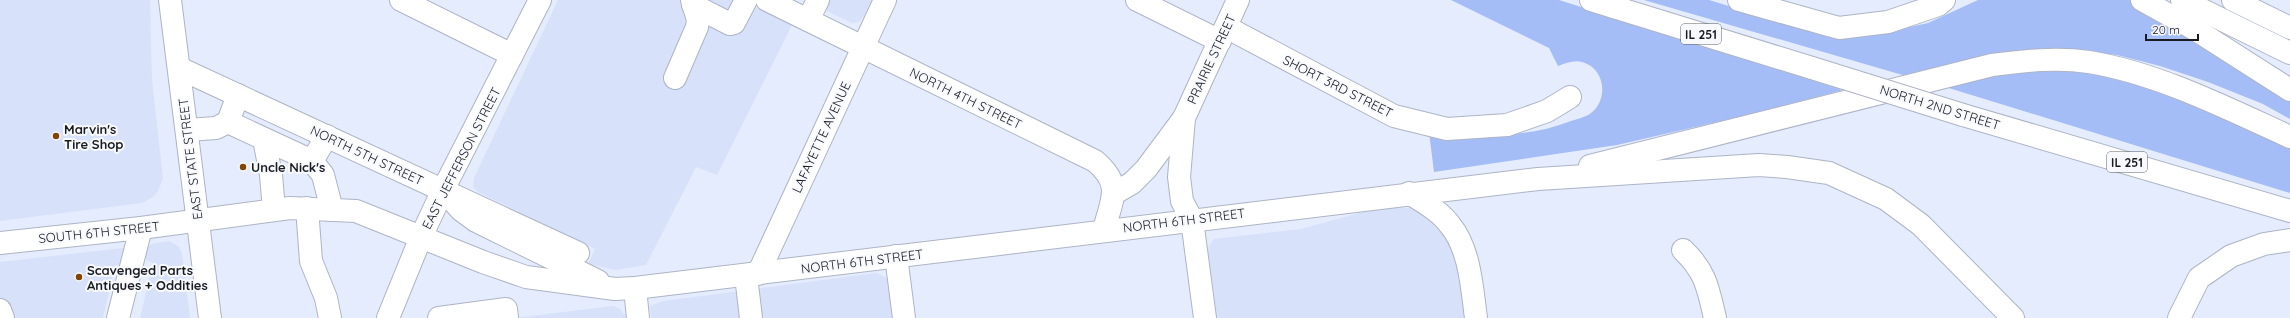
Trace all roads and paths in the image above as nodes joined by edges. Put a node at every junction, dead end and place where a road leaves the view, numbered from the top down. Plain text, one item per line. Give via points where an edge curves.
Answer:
1 (401, 0) edge
2 (540, 0) edge
3 (746, 0) edge
4 (767, 0) edge
5 (818, 0) edge
6 (885, 0) edge
7 (1137, 0) edge
8 (1238, 0) edge
9 (1591, 0) edge
10 (1739, 0) edge
11 (1944, 0) edge
12 (2142, 0) edge
13 (2182, 0) edge
14 (2233, 0) edge
15 (172, 2) edge
16 (692, 2) edge
17 (808, 20) junction
18 (2290, 28) edge
19 (1223, 34) junction
20 (862, 47) junction
21 (2290, 53) edge
22 (512, 55) junction
23 (179, 68) junction
24 (675, 78) dead end
25 (2290, 90) edge
26 (238, 95) junction
27 (1570, 97) dead end
28 (1184, 118) junction
29 (228, 122) junction
30 (186, 130) junction
31 (327, 136) junction
32 (2290, 137) edge
33 (264, 139) junction
34 (312, 161) junction
35 (1538, 178) junction
36 (444, 190) junction
37 (1409, 193) junction
38 (1113, 194) junction
39 (307, 208) junction
40 (274, 210) junction
41 (332, 210) junction
42 (2290, 211) edge
43 (198, 220) junction
44 (1192, 220) junction
45 (141, 228) junction
46 (1104, 230) junction
47 (421, 237) junction
48 (2290, 240) edge
49 (0, 243) edge
50 (1682, 250) dead end
51 (578, 253) dead end
52 (896, 256) junction
53 (752, 275) junction
54 (625, 289) junction
55 (0, 310) edge
56 (507, 314) edge
57 (3, 318) edge
58 (118, 318) edge
59 (210, 318) edge
60 (330, 318) edge
61 (388, 318) edge
62 (439, 318) edge
63 (638, 318) edge
64 (751, 318) edge
65 (904, 318) edge
66 (1206, 318) edge
67 (1476, 318) edge
68 (1715, 318) edge
69 (2013, 318) edge
70 (2179, 318) edge

1 - 22 main road
2 - 22 main road, EAST JEFFERSON STREET
3 - 16 main road via 734,23 730,24
4 - 17 main road, NORTH 4TH STREET
5 - 17 main road
6 - 20 main road, LAFAYETTE AVENUE
7 - 19 main road, SHORT 3RD STREET
8 - 19 main road, PRAIRIE STREET
9 - 42 main road, NORTH 2ND STREET / IL 251, bridge via 1963,115
10 - 11 main road via 1839,28 1888,22 1938,5
12 - 25 main road via 2196,30
13 - 21 main road
14 - 18 main road
15 - 23 main road, EAST STATE STREET
16 - 24 main road via 698,27
17 - 20 main road, NORTH 4TH STREET
19 - 27 main road, SHORT 3RD STREET via 1394,116 1447,129 1507,124 1547,111
19 - 28 main road, PRAIRIE STREET
20 - 38 main road, NORTH 4TH STREET via 1095,161 1108,173 1113,182
20 - 53 main road, LAFAYETTE AVENUE
22 - 36 main road, EAST JEFFERSON STREET
23 - 26 main road, NORTH 5TH STREET
23 - 30 main road, EAST STATE STREET
26 - 29 main road
26 - 31 main road, NORTH 5TH STREET
28 - 38 main road, PRAIRIE STREET via 1146,169 1132,183
28 - 44 main road, PRAIRIE STREET via 1179,176 1182,201
29 - 30 main road via 216,128
29 - 33 main road
30 - 43 main road, EAST STATE STREET
31 - 34 main road
31 - 36 main road, NORTH 5TH STREET
32 - 35 main road via 2151,78 2089,62 2038,59 1992,65
33 - 34 main road
33 - 40 main road via 271,174
34 - 41 main road via 324,175
35 - 37 main road, NORTH 6TH STREET
35 - 69 main road via 1759,166 1829,173 1886,199 1921,225
36 - 47 main road, EAST JEFFERSON STREET
36 - 51 main road, NORTH 5TH STREET
36 - 54 main road via 461,210 488,228
37 - 44 main road, NORTH 6TH STREET
37 - 67 main road via 1450,224 1462,242
38 - 46 main road, NORTH 4TH STREET
39 - 40 main road, NORTH 6TH STREET
39 - 41 main road, NORTH 6TH STREET
39 - 60 main road via 311,261 326,298
40 - 43 main road, NORTH 6TH STREET
41 - 47 main road, NORTH 6TH STREET via 356,211
43 - 45 main road, SOUTH 6TH STREET
43 - 59 main road, EAST STATE STREET
44 - 46 main road, NORTH 6TH STREET
44 - 66 main road, PRAIRIE STREET
45 - 49 main road, SOUTH 6TH STREET
45 - 58 main road
46 - 52 main road, NORTH 6TH STREET
47 - 54 main road, NORTH 6TH STREET via 526,277
47 - 61 main road, EAST JEFFERSON STREET
48 - 70 main road via 2264,244 2231,256 2198,278
50 - 68 main road via 1697,263 1706,282
52 - 53 main road, NORTH 6TH STREET
52 - 65 main road
53 - 54 main road, NORTH 6TH STREET
53 - 64 main road
54 - 63 main road
55 - 57 main road
56 - 62 main road

